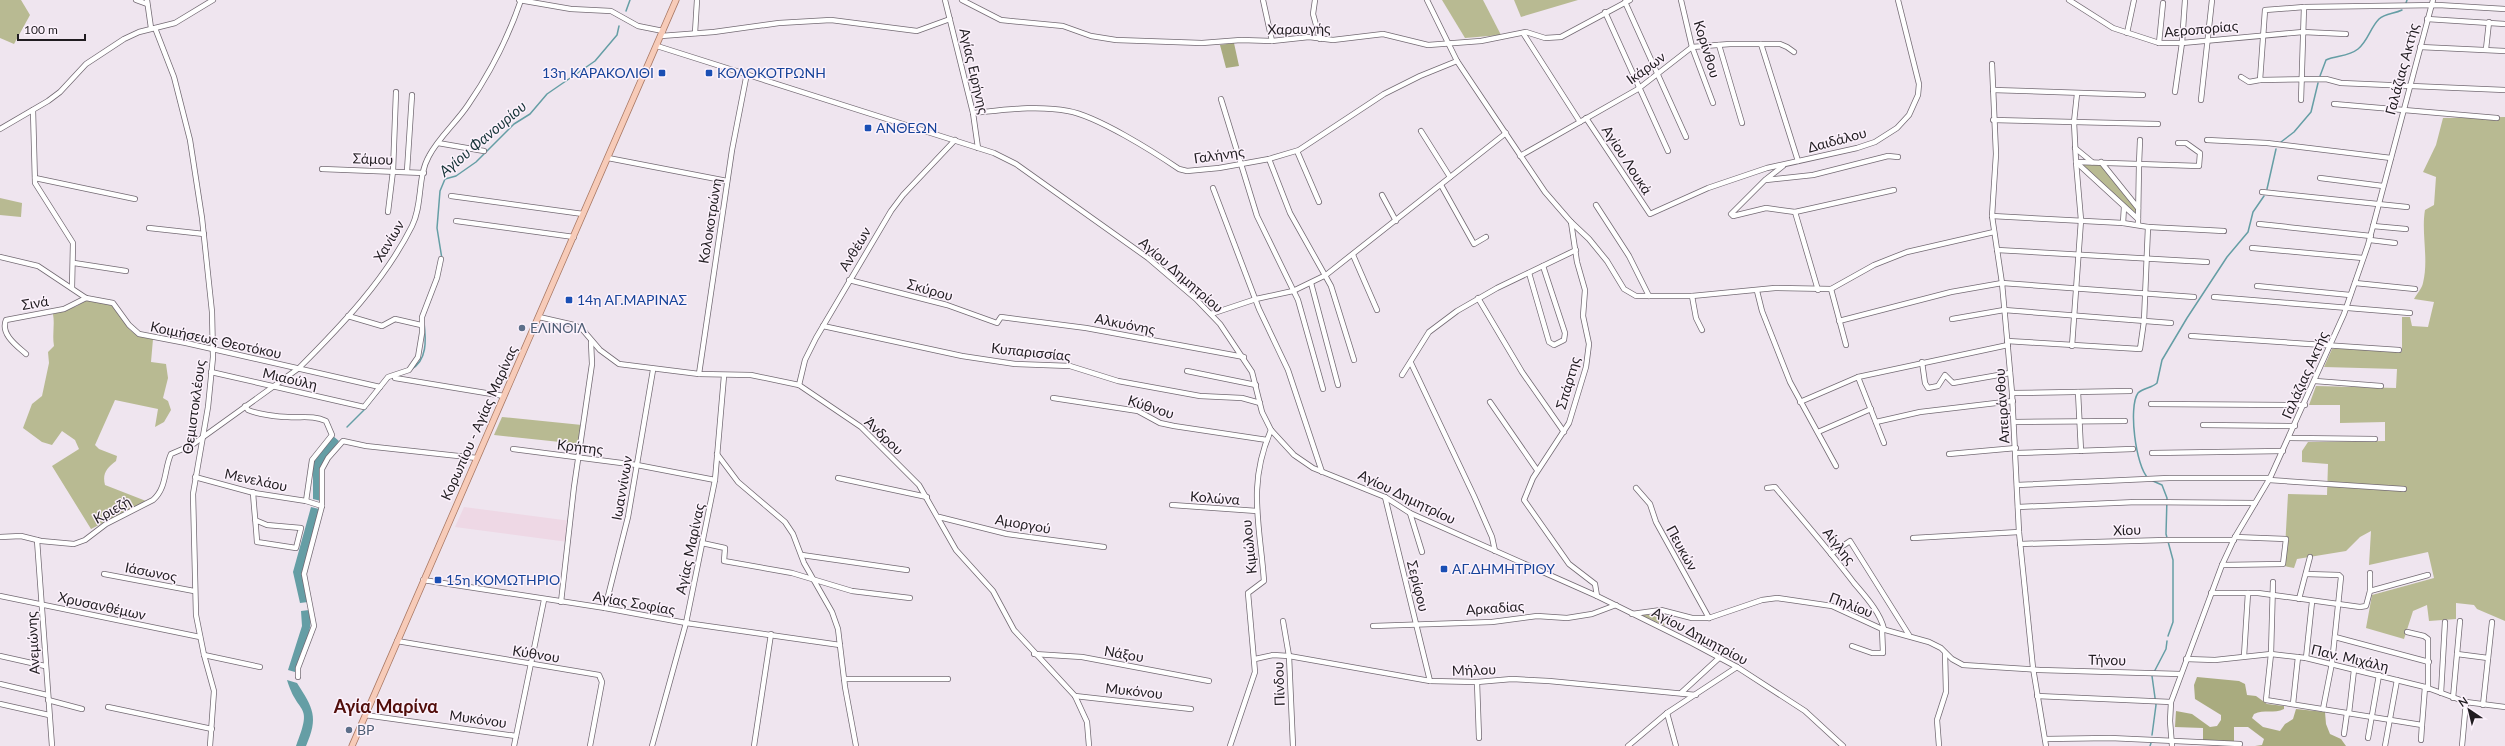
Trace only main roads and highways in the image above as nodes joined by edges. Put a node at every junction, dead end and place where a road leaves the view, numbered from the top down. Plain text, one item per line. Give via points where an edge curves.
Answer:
1 (676, 0) edge
2 (352, 746) edge

1 - 2 main road, Κορωπίου - Αγίας Μαρίνας

